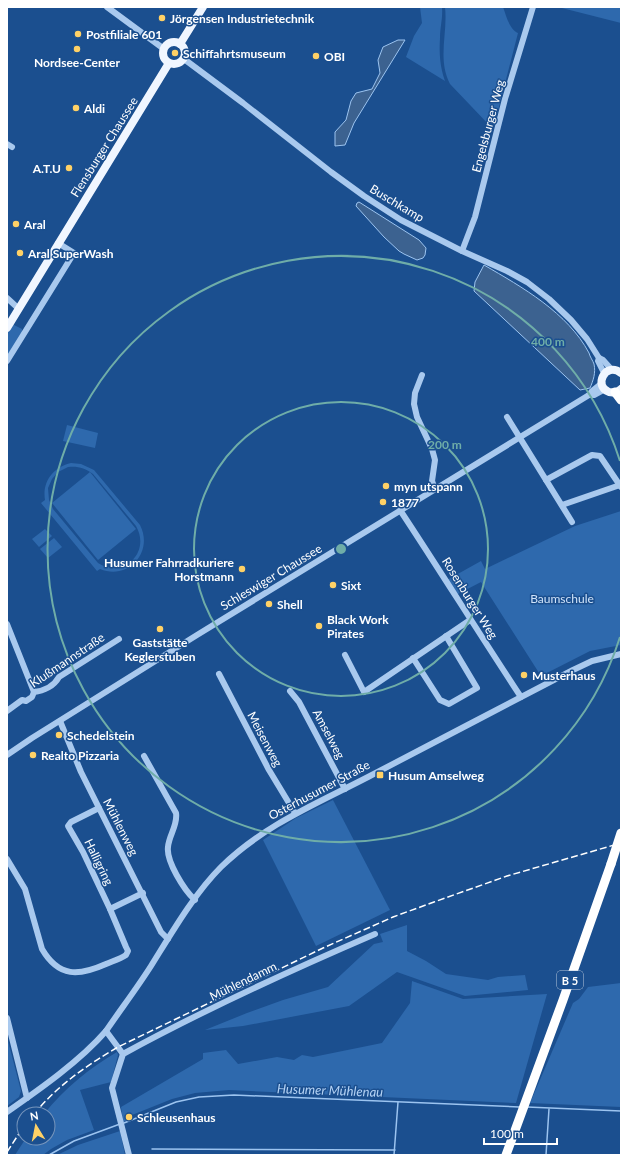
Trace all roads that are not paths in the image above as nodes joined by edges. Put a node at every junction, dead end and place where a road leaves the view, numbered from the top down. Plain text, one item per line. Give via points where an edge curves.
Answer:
1 (106, 7) edge
2 (203, 7) edge
3 (533, 7) edge
4 (180, 44) junction
5 (164, 49) junction
6 (184, 59) junction
7 (169, 63) junction
8 (58, 243) junction
9 (462, 251) junction
10 (7, 298) edge
11 (19, 309) junction
12 (7, 328) edge
13 (7, 362) edge
14 (608, 372) junction
15 (621, 372) edge
16 (422, 375) dead end
17 (603, 386) junction
18 (618, 390) edge
19 (621, 400) edge
20 (507, 418) dead end
21 (520, 438) junction
22 (546, 480) junction
23 (620, 486) edge
24 (435, 490) junction
25 (562, 505) junction
26 (400, 510) junction
27 (572, 522) dead end
28 (470, 620) junction
29 (7, 624) edge
30 (446, 636) junction
31 (119, 639) dead end
32 (621, 654) edge
33 (345, 655) dead end
34 (413, 658) junction
35 (219, 674) dead end
36 (290, 691) dead end
37 (34, 692) junction
38 (521, 697) junction
39 (7, 711) edge
40 (60, 721) junction
41 (7, 755) edge
42 (144, 756) dead end
43 (345, 788) junction
44 (99, 808) junction
45 (295, 813) junction
46 (621, 833) edge
47 (7, 859) edge
48 (143, 893) junction
49 (195, 900) junction
50 (110, 909) junction
51 (375, 934) dead end
52 (168, 939) junction
53 (7, 1018) edge
54 (106, 1031) junction
55 (123, 1054) junction
56 (27, 1098) junction
57 (7, 1112) edge
58 (129, 1155) edge
59 (506, 1155) edge

1 - 5 street
2 - 4 main road
3 - 9 street, Engelsburger Weg via 505,99 475,216
4 - 5 main road via 171,43
4 - 6 main road via 185,50
5 - 7 main road via 164,56
6 - 7 main road via 177,64
6 - 9 street, Buschkamp via 364,196 401,220
7 - 8 main road, Flensburger Chaussee
8 - 11 main road, Flensburger Chaussee
8 - 13 street via 74,252
9 - 14 street, Buschkamp via 527,282 549,299 578,327
10 - 11 street
11 - 12 main road, Flensburger Chaussee
14 - 15 main road
14 - 17 main road via 601,380
16 - 24 street via 414,404 435,460 432,481
17 - 18 main road via 608,391
17 - 21 street, Schleswiger Chaussee
18 - 19 highway
20 - 21 street
21 - 22 street
21 - 24 street, Schleswiger Chaussee
22 - 23 street via 592,455 600,456
22 - 25 street
23 - 25 street
24 - 26 street, Schleswiger Chaussee
25 - 27 street
26 - 28 street, Rosenburger Weg
26 - 40 street, Schleswiger Chaussee
28 - 30 street
28 - 38 street, Rosenburger Weg
29 - 37 street
30 - 34 street
30 - 34 street via 477,688 449,704 440,700
31 - 37 street, Klußmannstraße via 59,677 41,692
32 - 38 street, Osterhusumer Straße via 592,661
33 - 34 street via 364,692
35 - 45 street, Meisenweg via 269,770
36 - 43 street, Amselweg via 299,702
37 - 39 street, Klußmannstraße via 32,697 26,701 22,700
38 - 43 street, Osterhusumer Straße
40 - 41 street, Schleswiger Chaussee
40 - 44 street, Mühlenweg
42 - 49 street via 176,813 168,854 188,893
43 - 45 street, Osterhusumer Straße
44 - 48 street, Mühlenweg
44 - 50 street, Halligring via 68,826
45 - 49 street, Osterhusumer Straße via 259,836 221,867
46 - 59 highway, B 5, bridge
47 - 50 street via 25,889 42,949 52,962 66,971 87,972 126,955 128,951
48 - 50 street
48 - 52 street, Mühlenweg via 161,932
49 - 52 street, Osterhusumer Straße
51 - 55 street, Mühlendamm via 245,992
52 - 54 street, Osterhusumer Straße
53 - 56 street
54 - 55 street
54 - 56 street, Osterhusumer Straße via 84,1054
55 - 58 street via 112,1088
56 - 57 street, Osterhusumer Straße

